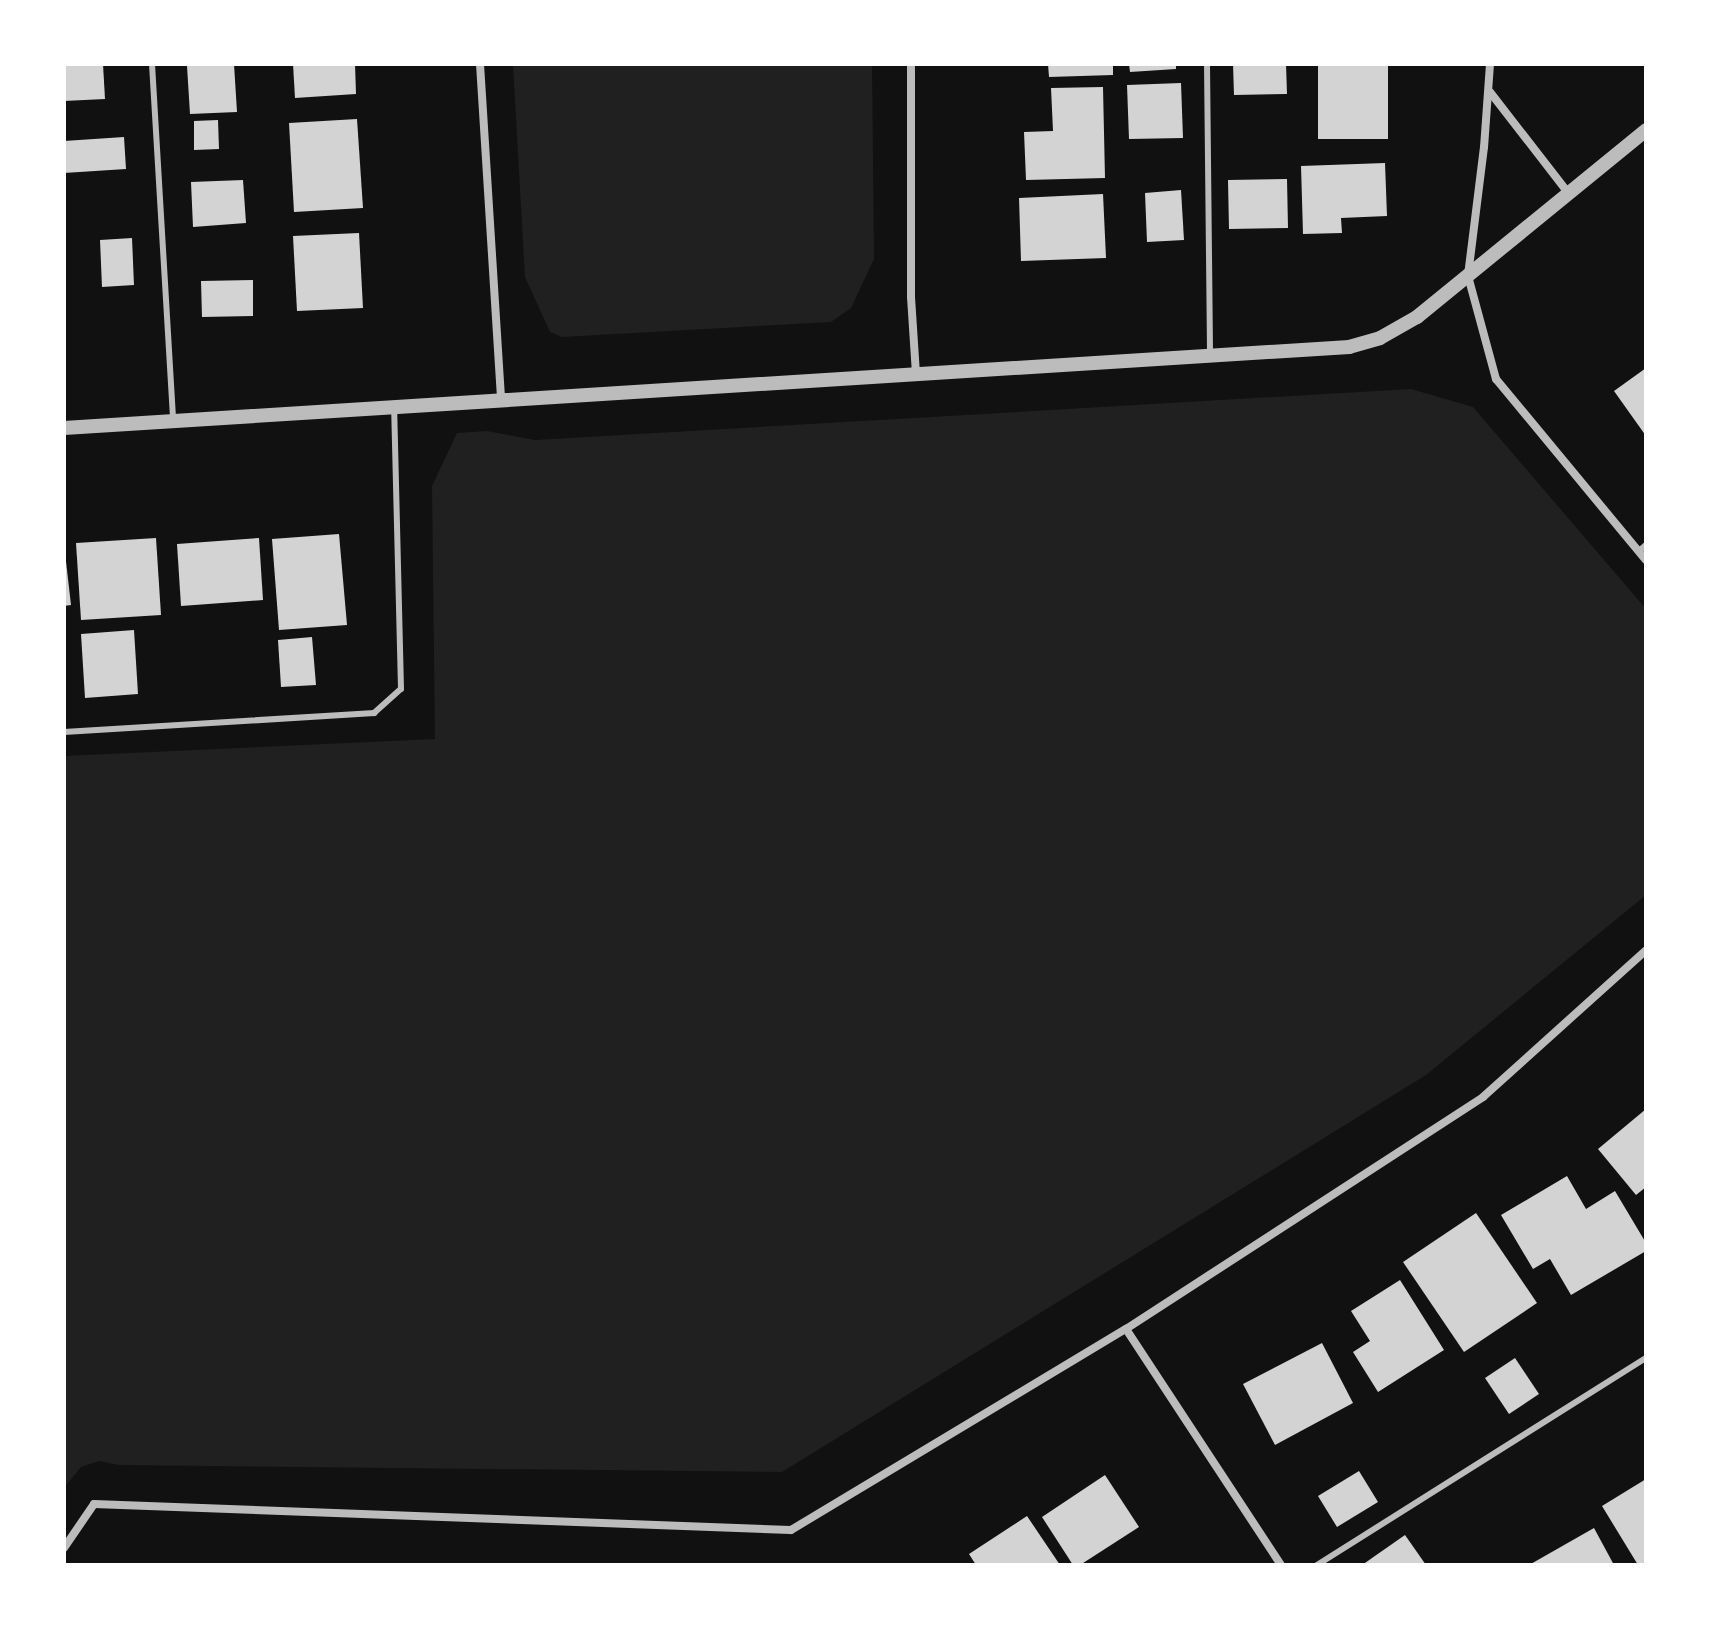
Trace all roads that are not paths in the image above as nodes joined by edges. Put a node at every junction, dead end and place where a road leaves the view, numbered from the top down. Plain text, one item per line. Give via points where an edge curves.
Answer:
1 (152, 64) edge
2 (480, 64) edge
3 (911, 64) edge
4 (1207, 64) edge
5 (1490, 64) edge
6 (1490, 92) junction
7 (1646, 130) edge
8 (1569, 194) junction
9 (1468, 276) junction
10 (1210, 358) junction
11 (916, 374) junction
12 (501, 402) junction
13 (394, 406) junction
14 (173, 422) junction
15 (64, 428) edge
16 (1642, 548) edge
17 (1646, 560) edge
18 (64, 732) edge
19 (1646, 950) edge
20 (1126, 1329) junction
21 (1646, 1358) edge
22 (64, 1548) edge
23 (1281, 1565) edge
24 (1317, 1565) edge

1 - 14 lane
2 - 12 street
3 - 11 street
4 - 10 lane
5 - 6 street
6 - 8 street
6 - 9 street
7 - 8 street
8 - 9 street
9 - 10 street via 1417,317 1380,338 1315,351
9 - 16 street via 1496,379
10 - 11 street
11 - 12 street
12 - 13 street
13 - 14 street
13 - 18 lane via 401,689 374,713
14 - 15 street
16 - 17 street
19 - 20 street via 1483,1097
20 - 22 street via 791,1530 94,1504
20 - 23 street
21 - 24 lane

